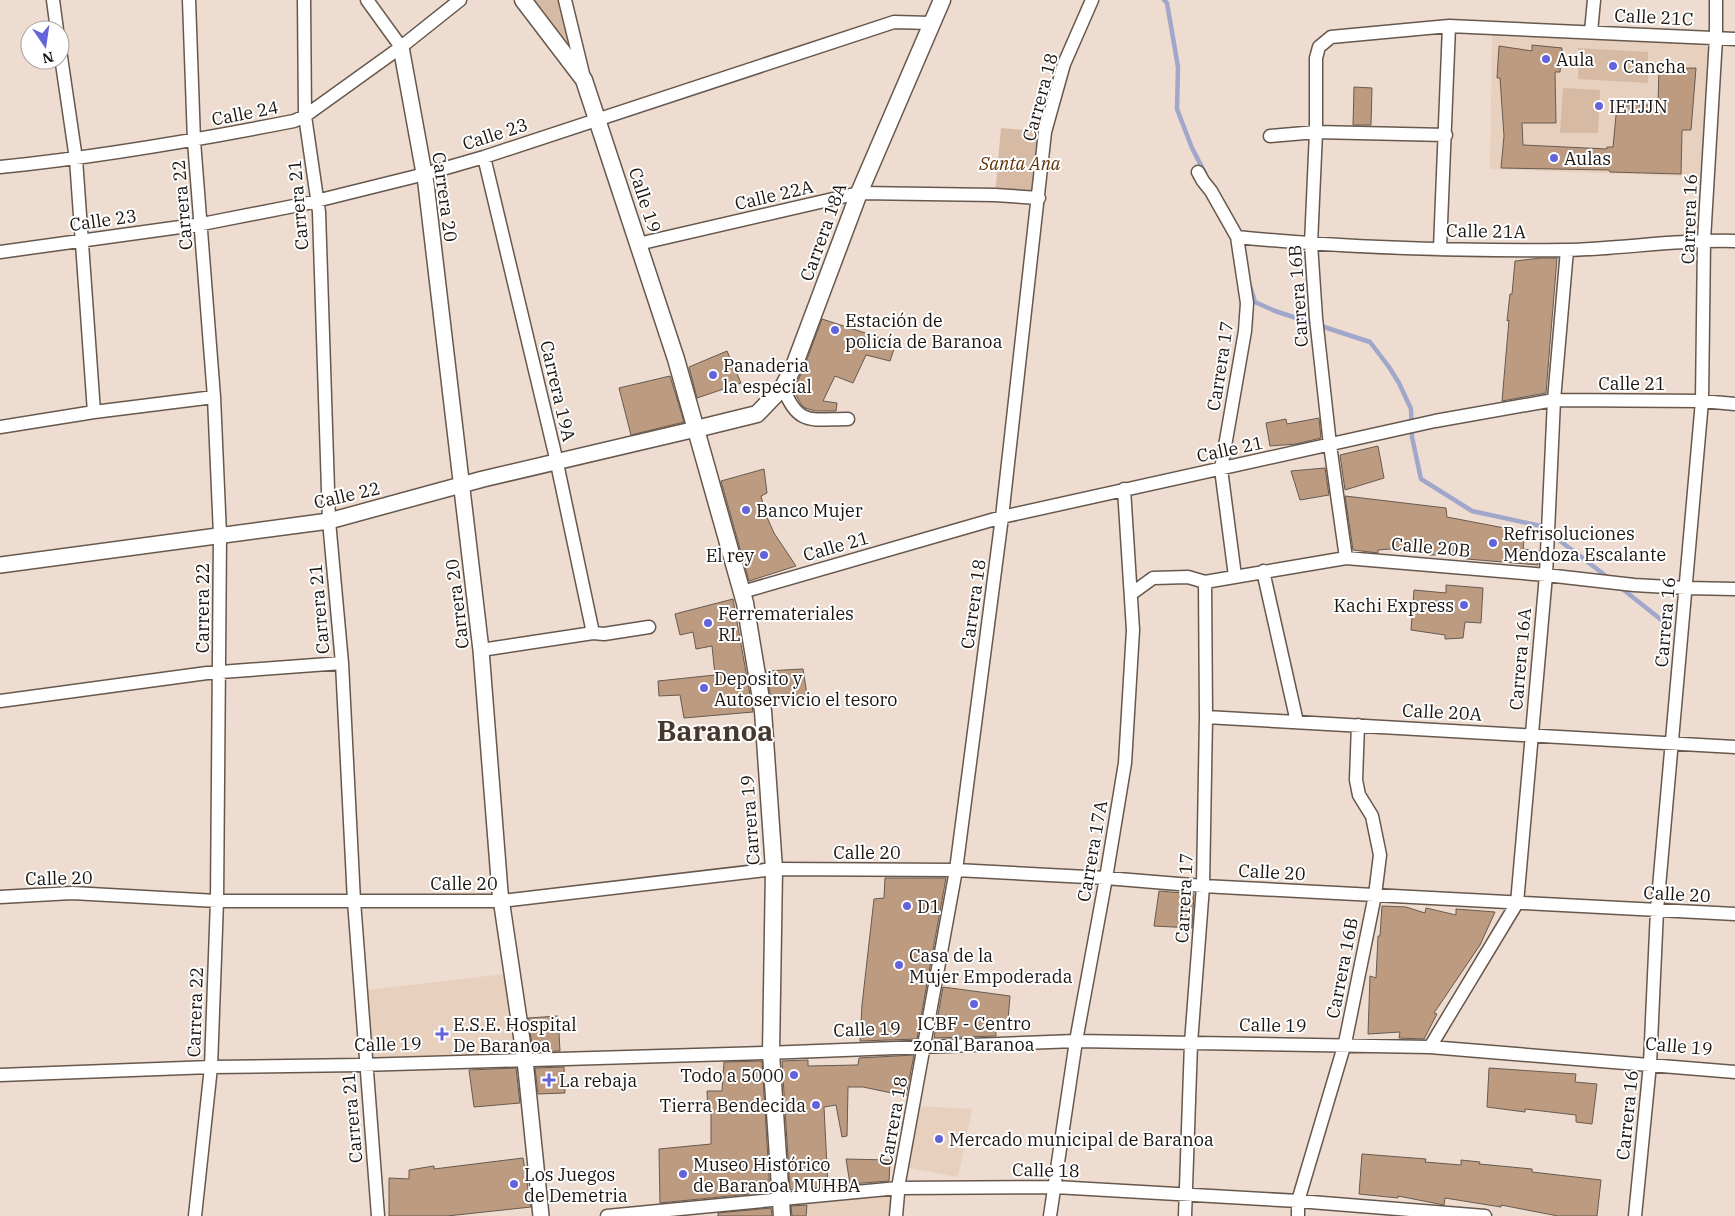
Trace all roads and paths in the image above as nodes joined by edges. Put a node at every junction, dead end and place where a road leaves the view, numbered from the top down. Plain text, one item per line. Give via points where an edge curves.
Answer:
1 (53, 0) edge
2 (189, 0) edge
3 (304, 0) edge
4 (367, 0) edge
5 (460, 0) edge
6 (522, 0) edge
7 (566, 0) edge
8 (942, 0) edge
9 (1092, 0) edge
10 (1594, 0) edge
11 (1716, 0) edge
12 (56, 20) edge
13 (931, 23) junction
14 (1449, 26) junction
15 (1591, 32) junction
16 (1331, 37) joint
17 (1716, 38) junction
18 (1735, 39) edge
19 (401, 46) junction
20 (63, 70) edge
21 (584, 80) junction
22 (305, 116) junction
23 (598, 119) junction
24 (1316, 132) junction
25 (1446, 135) junction
26 (1270, 136) dead end
27 (194, 141) junction
28 (484, 157) junction
29 (76, 159) junction
30 (0, 168) edge
31 (1198, 172) dead end
32 (425, 174) junction
33 (858, 193) junction
34 (1039, 198) junction
35 (318, 200) junction
36 (202, 224) junction
37 (1237, 237) junction
38 (1704, 240) junction
39 (1735, 240) edge
40 (82, 241) junction
41 (638, 244) junction
42 (1311, 244) junction
43 (1440, 248) junction
44 (1567, 250) junction
45 (0, 252) edge
46 (783, 388) junction
47 (214, 397) junction
48 (1554, 400) junction
49 (1702, 401) junction
50 (1735, 404) edge
51 (94, 412) junction
52 (848, 419) dead end
53 (0, 427) edge
54 (696, 429) junction
55 (1330, 445) junction
56 (557, 463) junction
57 (1221, 469) junction
58 (462, 486) junction
59 (1124, 489) junction
60 (1002, 517) junction
61 (329, 521) junction
62 (220, 535) junction
63 (1346, 558) junction
64 (0, 565) edge
65 (1263, 571) junction
66 (1546, 575) junction
67 (1235, 576) junction
68 (1204, 582) junction
69 (1686, 588) junction
70 (1735, 589) edge
71 (742, 592) junction
72 (1131, 594) junction
73 (649, 627) dead end
74 (593, 633) junction
75 (481, 650) junction
76 (342, 663) junction
77 (219, 672) junction
78 (0, 701) edge
79 (1206, 717) junction
80 (1297, 722) junction
81 (1358, 725) junction
82 (1530, 735) junction
83 (1671, 743) junction
84 (1735, 746) edge
85 (774, 869) junction
86 (956, 870) junction
87 (1106, 878) junction
88 (1203, 886) junction
89 (1375, 894) junction
90 (0, 898) edge
91 (217, 901) junction
92 (354, 901) junction
93 (502, 901) junction
94 (1517, 903) junction
95 (1657, 910) junction
96 (1735, 914) edge
97 (1076, 1041) junction
98 (1191, 1043) junction
99 (924, 1046) junction
100 (1344, 1046) junction
101 (1430, 1047) junction
102 (771, 1053) junction
103 (525, 1060) junction
104 (1650, 1064) junction
105 (365, 1065) junction
106 (211, 1067) junction
107 (1735, 1072) edge
108 (0, 1075) edge
109 (1055, 1186) junction
110 (898, 1188) junction
111 (1185, 1195) junction
112 (1298, 1201) junction
113 (782, 1208) edge
114 (195, 1216) edge
115 (378, 1216) edge
116 (541, 1216) edge
117 (607, 1216) edge
118 (896, 1216) edge
119 (1050, 1216) edge
120 (1184, 1216) edge
121 (1298, 1216) edge
122 (1485, 1216) edge
123 (1635, 1216) edge

1 - 12 street
2 - 27 street, Carrera 22
3 - 22 street, Carrera 21
4 - 19 street, Carrera 20
5 - 19 street, Calle 24
6 - 21 main road, Calle 19
7 - 21 street
8 - 13 main road, Carrera 18A
9 - 34 street, Carrera 18 via 1064,64 1045,132
10 - 15 street
11 - 17 street, Carrera 16
13 - 23 street, Calle 23 via 894,22
13 - 33 main road, Carrera 18A
14 - 15 street, Calle 21C
14 - 16 street, Calle 21C
14 - 25 street
15 - 17 street, Calle 21C
16 - 24 street, Carrera 16B via 1319,47 1316,58
17 - 18 street, Calle 21C
17 - 38 street, Carrera 16
19 - 22 street, Calle 24
19 - 32 street, Carrera 20
20 - 29 street
21 - 23 main road, Calle 19
22 - 27 street, Calle 24
22 - 35 street, Carrera 21
23 - 28 street, Calle 23
23 - 41 main road, Calle 19
24 - 25 street
24 - 26 street
24 - 42 street, Carrera 16B
25 - 43 street
27 - 29 street, Calle 24
27 - 36 street, Carrera 22
28 - 32 street, Calle 23
28 - 56 street, Carrera 19A
29 - 30 street, Calle 24
29 - 40 street
31 - 37 street, Carrera 17
32 - 35 street, Calle 23
32 - 58 street, Carrera 20
33 - 34 street, Calle 22A via 995,194
33 - 41 street, Calle 22A
33 - 46 main road, Carrera 18A
34 - 60 street, Carrera 18
35 - 36 street, Calle 23
35 - 61 street, Carrera 21
36 - 40 street, Calle 23
36 - 47 street, Carrera 22
37 - 42 street, Calle 21A
37 - 57 street, Carrera 17 via 1247,303 1246,332
38 - 39 street, Calle 21A
38 - 44 street, Calle 21A
38 - 49 street, Carrera 16
40 - 45 street, Calle 23
40 - 51 street
41 - 54 main road, Calle 19
42 - 43 street, Calle 21A
42 - 55 street, Carrera 16B
43 - 44 street, Calle 21A
44 - 48 street, Carrera 16A
46 - 52 street via 791,407 804,418
46 - 54 main road, Carrera 18A via 757,414
47 - 51 street
47 - 62 street, Carrera 22
48 - 49 street, Calle 21
48 - 55 street, Calle 21 via 1435,421
48 - 66 street, Carrera 16A
49 - 50 street, Calle 21
49 - 69 street, Carrera 16
51 - 53 street
54 - 56 street, Calle 22
54 - 71 main road, Carrera 19
55 - 57 street, Calle 21
55 - 63 street, Carrera 16B
56 - 58 street, Calle 22
56 - 74 street, Carrera 19A
57 - 59 street, Calle 21
57 - 67 street, Carrera 17
58 - 61 street, Calle 22
58 - 75 street, Carrera 20
59 - 60 street, Calle 21
59 - 72 street, Carrera 17A
60 - 71 street, Calle 21
60 - 86 street, Carrera 18
61 - 62 street, Calle 22
61 - 76 street, Carrera 21
62 - 64 street, Calle 22
62 - 77 street, Carrera 22
63 - 65 street, Calle 20B
63 - 66 street, Calle 20B
65 - 67 street, Calle 20B
65 - 80 street
66 - 69 street, Calle 20B
66 - 82 street, Carrera 16A
67 - 68 street, Calle 20B
68 - 72 street, Calle 20B via 1188,577 1153,578
68 - 79 street, Carrera 17
69 - 70 street, Calle 20B
69 - 83 street, Carrera 16
71 - 85 main road, Carrera 19 via 763,711
72 - 87 street, Carrera 17A via 1125,763
73 - 74 street
74 - 75 street
75 - 93 street, Carrera 20
76 - 77 street
76 - 92 street, Carrera 21
77 - 78 street
77 - 91 street, Carrera 22
79 - 80 street, Calle 20A
79 - 88 street, Carrera 17
80 - 81 street, Calle 20A
81 - 82 street, Calle 20A
81 - 89 street, Carrera 16B via 1356,780 1359,795 1372,816 1380,855
82 - 83 street, Calle 20A
82 - 94 street, Carrera 16A
83 - 84 street, Calle 20A
83 - 95 street, Carrera 16
85 - 86 street, Calle 20
85 - 93 street, Calle 20
85 - 102 main road, Carrera 19
86 - 87 street, Calle 20
86 - 99 street, Carrera 18
87 - 88 street, Calle 20
87 - 97 street, Carrera 17A
88 - 89 street, Calle 20
88 - 98 street, Carrera 17
89 - 94 street, Calle 20
89 - 100 street, Carrera 16B
90 - 91 street, Calle 20 via 72,893
91 - 92 street, Calle 20
91 - 106 street, Carrera 22
92 - 93 street, Calle 20
92 - 105 street, Carrera 21
93 - 103 street, Carrera 20
94 - 95 street, Calle 20
94 - 101 street, Carrera 16A
95 - 96 street, Calle 20
95 - 104 street, Carrera 16
97 - 98 street, Calle 19
97 - 99 street, Calle 19
97 - 109 street, Carrera 17A
98 - 100 street, Calle 19
98 - 111 street, Carrera 17
99 - 102 street, Calle 19
99 - 110 street, Carrera 18
100 - 101 street, Calle 19
100 - 112 street, Carrera 16B
101 - 104 street, Calle 19
102 - 103 street, Calle 19
102 - 113 main road, Carrera 19
103 - 105 street, Calle 19
103 - 116 street, Carrera 20
104 - 107 street, Calle 19
104 - 123 street, Carrera 16
105 - 106 street, Calle 19
105 - 115 street, Carrera 21
106 - 108 street, Calle 19
106 - 114 street, Carrera 22
109 - 110 street, Calle 18
109 - 111 street, Calle 18
109 - 119 street, Carrera 17A
110 - 113 street, Calle 18
110 - 118 street, Carrera 18
111 - 112 street, Calle 18
111 - 120 street, Carrera 17
112 - 121 street, Carrera 16B
112 - 122 street, Calle 18
113 - 117 street, Calle 18

